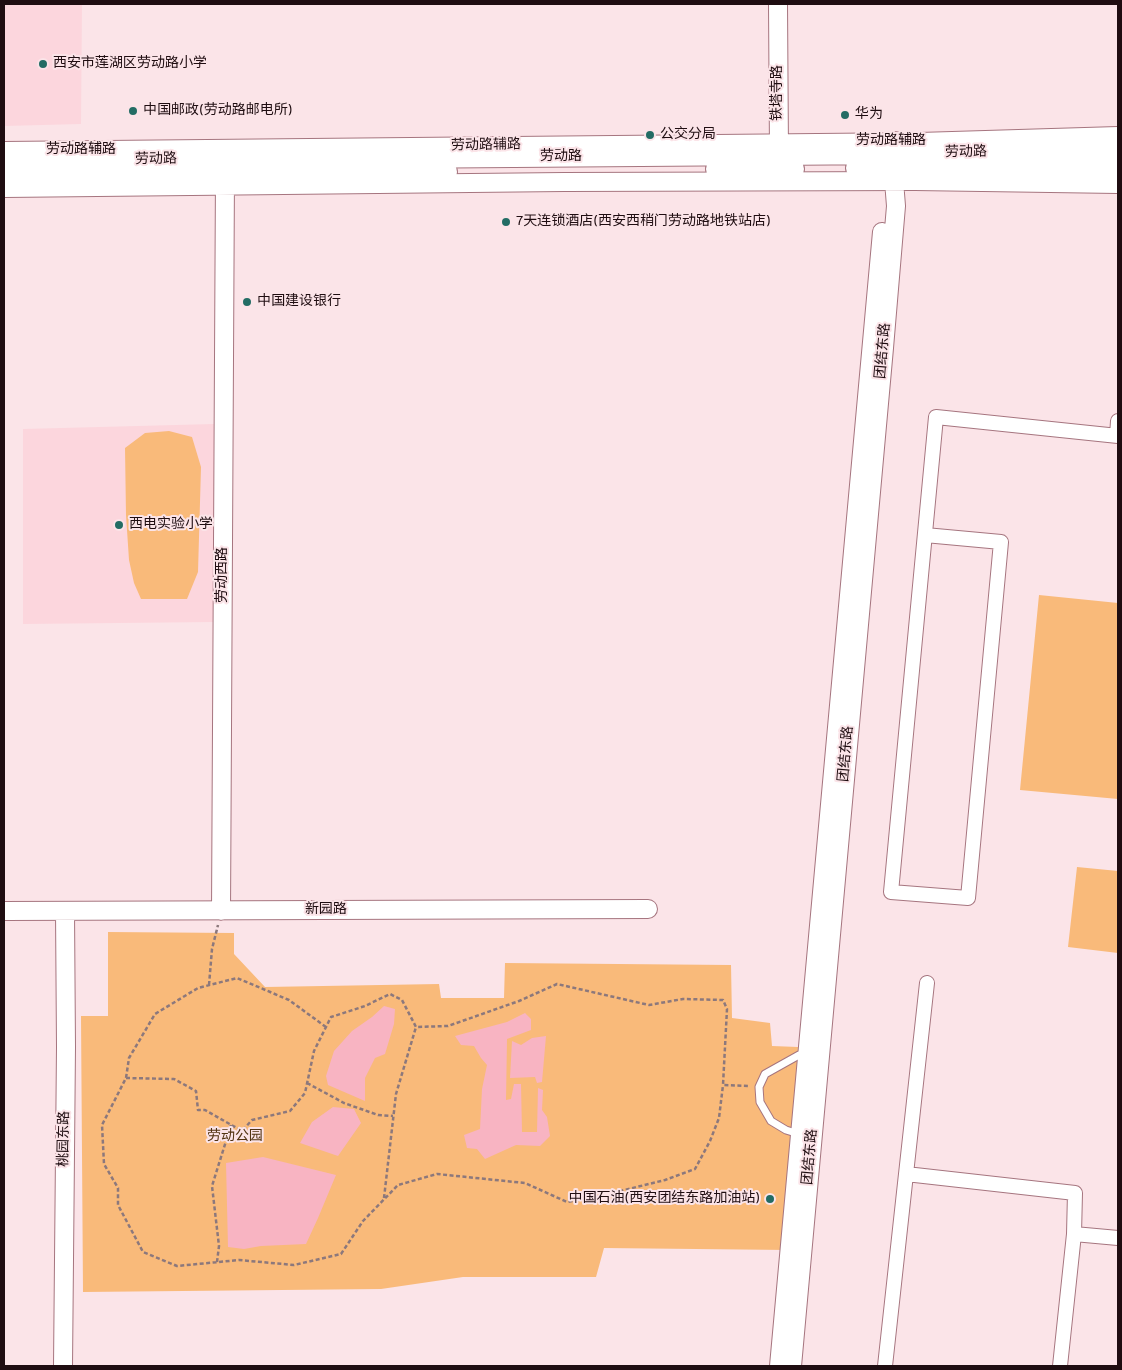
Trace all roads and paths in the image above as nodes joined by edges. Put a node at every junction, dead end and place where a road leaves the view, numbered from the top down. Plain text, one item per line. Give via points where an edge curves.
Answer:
1 (778, 4) edge
2 (1118, 136) edge
3 (4, 151) edge
4 (1118, 151) edge
5 (4, 161) edge
6 (895, 161) junction
7 (779, 162) junction
8 (1118, 165) edge
9 (225, 167) junction
10 (4, 176) edge
11 (1118, 184) edge
12 (4, 188) edge
13 (1118, 420) edge
14 (1117, 436) edge
15 (925, 535) junction
16 (648, 909) dead end
17 (4, 911) edge
18 (65, 911) junction
19 (221, 911) junction
20 (927, 983) dead end
21 (209, 985) junction
22 (326, 1027) junction
23 (416, 1027) junction
24 (808, 1054) junction
25 (126, 1078) junction
26 (307, 1083) junction
27 (723, 1085) junction
28 (760, 1087) junction
29 (393, 1116) junction
30 (231, 1125) junction
31 (800, 1134) junction
32 (906, 1174) junction
33 (384, 1199) junction
34 (1074, 1234) junction
35 (1118, 1238) edge
36 (217, 1262) junction
37 (64, 1366) edge
38 (779, 1366) edge
39 (792, 1366) edge
40 (885, 1366) edge
41 (1060, 1366) edge

1 - 7 street, 铁塔寺路
2 - 6 street, 劳动路辅路
3 - 9 street, 劳动路辅路
4 - 6 main road, 劳动路
5 - 9 main road, 劳动路
6 - 7 main road, 劳动路
6 - 7 street, 劳动路辅路
6 - 8 main road, 劳动路
6 - 11 street, 劳动路辅路
6 - 24 street via 884,205
6 - 39 street, 团结东路 via 896,206 886,329
7 - 9 main road, 劳动路
9 - 10 main road, 劳动路
9 - 12 street
9 - 19 street, 劳动西路
13 - 14 street
14 - 15 street via 936,417
15 - 15 street via 891,892 968,898 1002,542
16 - 19 street, 新园路
17 - 18 street, 新园路
18 - 19 street, 新园路
18 - 37 street, 桃园东路
19 - 21 path via 212,949
20 - 32 street
21 - 22 path via 237,978 289,1000
21 - 25 path via 198,988 155,1014 129,1058
22 - 23 path via 331,1017 390,994 402,1000
22 - 26 path via 314,1051
23 - 27 path via 448,1026 557,984 649,1004 683,999 723,1000 727,1009
23 - 29 path via 396,1094
24 - 28 lane via 799,1055 765,1074
24 - 31 street
25 - 30 path via 174,1079 196,1091 198,1110 205,1110
25 - 36 path via 102,1125 104,1164 118,1188 118,1205 143,1252 177,1266
26 - 29 path via 344,1102 378,1115
26 - 30 path via 305,1093 290,1111 252,1120 242,1132
27 - 28 path
27 - 33 path via 719,1118 695,1169 665,1180 567,1202 525,1183 437,1174 398,1185
28 - 31 lane via 760,1102 771,1121
29 - 33 path
30 - 36 path via 212,1186 219,1246
31 - 38 street
32 - 34 street via 1076,1193
32 - 40 street
33 - 36 path via 363,1221 341,1254 294,1265 239,1260
34 - 35 street
34 - 41 street

